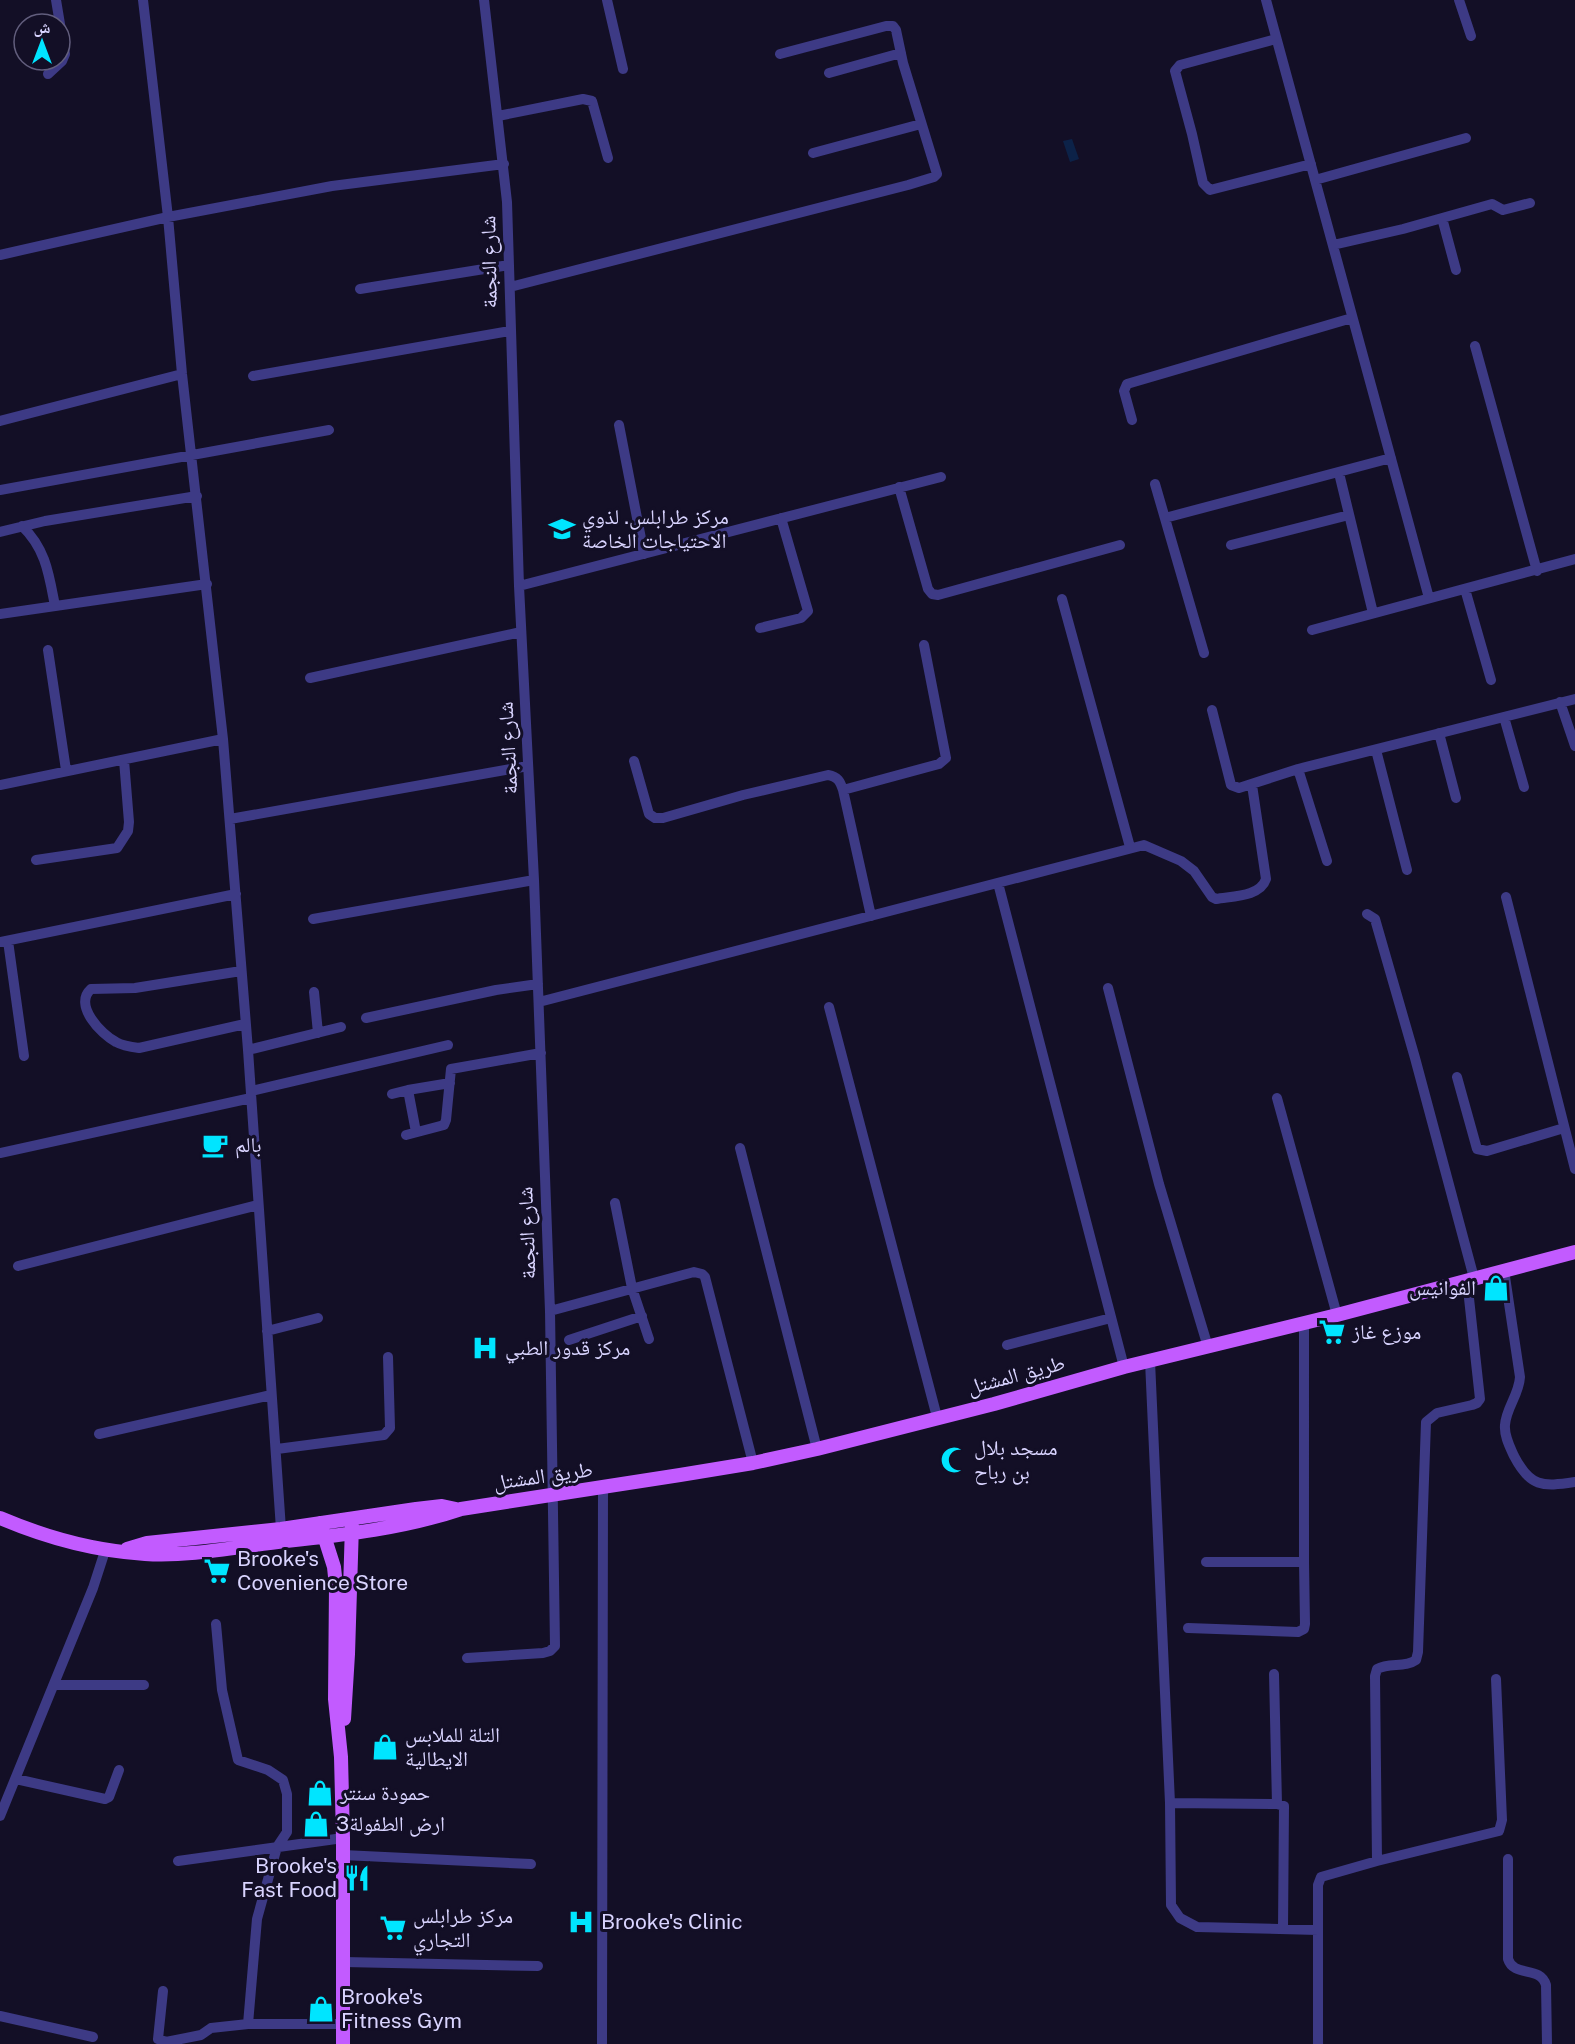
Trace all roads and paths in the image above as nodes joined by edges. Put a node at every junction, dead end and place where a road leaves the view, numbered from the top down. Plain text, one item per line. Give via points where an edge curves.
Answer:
1 (56, 0) edge
2 (142, 0) edge
3 (484, 0) edge
4 (607, 0) edge
5 (1266, 0) edge
6 (1459, 0) edge
7 (1471, 36) dead end
8 (1276, 39) junction
9 (901, 53) junction
10 (780, 54) dead end
11 (623, 69) dead end
12 (829, 72) dead end
13 (48, 74) dead end
14 (498, 116) junction
15 (921, 124) junction
16 (1466, 138) dead end
17 (813, 153) dead end
18 (608, 158) dead end
19 (504, 164) junction
20 (1311, 164) junction
21 (1315, 180) junction
22 (1530, 203) dead end
23 (168, 217) junction
24 (1442, 218) junction
25 (1334, 244) junction
26 (0, 255) edge
27 (509, 265) junction
28 (1456, 270) dead end
29 (510, 287) junction
30 (360, 289) dead end
31 (1352, 318) junction
32 (510, 331) junction
33 (1476, 346) dead end
34 (182, 374) junction
35 (253, 376) dead end
36 (1132, 420) dead end
37 (0, 422) edge
38 (619, 425) dead end
39 (329, 430) dead end
40 (192, 456) junction
41 (1391, 458) junction
42 (1339, 473) junction
43 (941, 477) dead end
44 (1155, 484) dead end
45 (899, 487) junction
46 (0, 490) edge
47 (197, 496) junction
48 (1349, 515) junction
49 (781, 518) junction
50 (1165, 518) junction
51 (22, 526) junction
52 (0, 532) edge
53 (1120, 545) dead end
54 (1231, 545) dead end
55 (644, 554) junction
56 (1575, 559) edge
57 (1537, 571) junction
58 (207, 584) junction
59 (519, 586) junction
60 (1464, 589) junction
61 (1429, 598) junction
62 (1062, 599) dead end
63 (55, 606) junction
64 (1373, 613) junction
65 (0, 614) edge
66 (760, 628) dead end
67 (1312, 630) dead end
68 (521, 632) junction
69 (924, 645) dead end
70 (48, 650) dead end
71 (1204, 653) dead end
72 (310, 678) dead end
73 (1491, 680) dead end
74 (1575, 699) edge
75 (1560, 702) junction
76 (1212, 710) dead end
77 (1504, 717) junction
78 (1439, 734) junction
79 (223, 739) junction
80 (1575, 746) edge
81 (1376, 750) junction
82 (124, 760) junction
83 (634, 761) dead end
84 (528, 766) junction
85 (66, 770) junction
86 (1298, 770) junction
87 (0, 785) edge
88 (1252, 785) junction
89 (1524, 787) dead end
90 (843, 790) junction
91 (1456, 798) dead end
92 (230, 819) junction
93 (1130, 847) junction
94 (36, 860) dead end
95 (1327, 861) dead end
96 (1407, 870) dead end
97 (534, 880) junction
98 (998, 883) junction
99 (236, 894) junction
100 (1506, 897) dead end
101 (1367, 914) dead end
102 (871, 916) junction
103 (313, 919) dead end
104 (4, 941) edge
105 (242, 971) junction
106 (538, 984) junction
107 (1108, 988) dead end
108 (314, 992) dead end
109 (539, 1002) junction
110 (829, 1007) dead end
111 (366, 1018) dead end
112 (246, 1024) junction
113 (341, 1027) dead end
114 (318, 1033) junction
115 (448, 1045) dead end
116 (248, 1050) junction
117 (541, 1053) junction
118 (24, 1056) dead end
119 (1457, 1077) dead end
120 (450, 1083) junction
121 (408, 1090) junction
122 (251, 1094) junction
123 (392, 1094) dead end
124 (1277, 1098) dead end
125 (1564, 1128) junction
126 (740, 1148) dead end
127 (0, 1153) edge
128 (1575, 1169) edge
129 (615, 1203) dead end
130 (258, 1205) junction
131 (1575, 1252) edge
132 (18, 1266) dead end
133 (1504, 1270) junction
134 (1471, 1279) junction
135 (632, 1288) junction
136 (550, 1311) junction
137 (1337, 1315) junction
138 (642, 1316) junction
139 (318, 1318) dead end
140 (1112, 1318) junction
141 (1304, 1323) junction
142 (267, 1330) junction
143 (649, 1339) dead end
144 (569, 1340) dead end
145 (1007, 1345) dead end
146 (1208, 1347) junction
147 (388, 1357) dead end
148 (1150, 1361) junction
149 (1124, 1367) junction
150 (271, 1395) junction
151 (937, 1417) junction
152 (99, 1434) dead end
153 (277, 1449) junction
154 (817, 1449) junction
155 (753, 1463) junction
156 (1575, 1482) edge
157 (603, 1488) junction
158 (552, 1495) junction
159 (461, 1509) junction
160 (0, 1518) edge
161 (352, 1518) junction
162 (320, 1523) junction
163 (281, 1529) junction
164 (352, 1534) junction
165 (324, 1537) junction
166 (112, 1551) junction
167 (1206, 1562) dead end
168 (1304, 1562) junction
169 (216, 1624) dead end
170 (1188, 1628) dead end
171 (467, 1658) dead end
172 (1274, 1674) dead end
173 (1496, 1679) dead end
174 (54, 1685) junction
175 (144, 1685) dead end
176 (341, 1757) junction
177 (119, 1770) dead end
178 (16, 1779) junction
179 (1170, 1803) junction
180 (1277, 1804) junction
181 (0, 1816) edge
182 (343, 1838) junction
183 (277, 1847) junction
184 (343, 1855) junction
185 (1508, 1859) dead end
186 (178, 1861) dead end
187 (1377, 1861) junction
188 (531, 1864) dead end
189 (1283, 1929) junction
190 (1318, 1930) junction
191 (344, 1962) junction
192 (538, 1966) dead end
193 (163, 1991) dead end
194 (0, 2016) edge
195 (248, 2024) junction
196 (343, 2024) junction
197 (93, 2037) dead end
198 (199, 2039) edge
199 (343, 2044) edge
200 (602, 2044) edge
201 (1318, 2044) edge
202 (1547, 2044) edge

1 - 13 street via 65,54
2 - 23 street
3 - 14 street, شارع النجمة
4 - 11 street
5 - 8 street
6 - 7 street
8 - 20 street
8 - 20 street via 1180,65 1175,70 1203,183 1209,190
9 - 10 street via 896,30 886,26
9 - 12 street
9 - 15 street
14 - 18 street via 583,99 592,101
14 - 19 street, شارع النجمة
15 - 17 street
15 - 29 street via 937,174 934,177
16 - 21 street
19 - 23 street via 332,186
19 - 27 street, شارع النجمة
20 - 21 street
21 - 25 street
22 - 24 street via 1503,210 1492,204
23 - 26 street
23 - 34 street
24 - 25 street
24 - 28 street
25 - 31 street
27 - 29 street, شارع النجمة
27 - 30 street
29 - 32 street, شارع النجمة
31 - 36 street via 1127,384 1124,392
31 - 41 street
32 - 35 street
32 - 59 street, شارع النجمة
33 - 57 street
34 - 37 street
34 - 40 street
38 - 55 street
39 - 40 street
40 - 46 street
40 - 47 street
41 - 42 street
41 - 61 street
42 - 48 street
42 - 50 street
43 - 45 street
44 - 50 street
45 - 49 street
45 - 53 street via 932,594
47 - 51 street
47 - 58 street
48 - 54 street
48 - 64 street
49 - 55 street
49 - 66 street via 808,611 801,618
50 - 71 street
51 - 52 street
51 - 63 street via 36,540 43,556
55 - 59 street
56 - 57 street
57 - 60 street
58 - 63 street
58 - 79 street
59 - 68 street, شارع النجمة
60 - 61 street
60 - 73 street
61 - 64 street
62 - 93 street
63 - 65 street
64 - 67 street
68 - 72 street
68 - 84 street, شارع النجمة
69 - 90 street via 946,758 939,764
70 - 85 street
74 - 75 street
75 - 77 street
75 - 80 street
76 - 88 street via 1231,784 1239,788
77 - 78 street
77 - 89 street
78 - 81 street
78 - 91 street
79 - 82 street
79 - 92 street
81 - 86 street
81 - 96 street
82 - 85 street
82 - 94 street via 129,822 117,848
83 - 90 street via 649,814 655,818 828,775 840,780
84 - 92 street
84 - 97 street, شارع النجمة
85 - 87 street
86 - 88 street
86 - 95 street
88 - 93 street via 1266,879 1260,890 1216,899 1194,871 1180,861 1144,845
90 - 102 street
92 - 99 street
93 - 98 street
97 - 103 street
97 - 106 street, شارع النجمة
98 - 102 street
98 - 140 street
99 - 104 street
99 - 105 street
100 - 125 street
101 - 134 street via 1375,919 1415,1058
102 - 109 street
104 - 118 street
105 - 112 street
105 - 112 street via 135,988 91,989 85,1000 87,1012 106,1034 130,1047
106 - 109 street, شارع النجمة
106 - 111 street
107 - 146 street
108 - 114 street
109 - 117 street, شارع النجمة
110 - 151 street
112 - 116 street
113 - 114 street
114 - 116 street
115 - 122 street
116 - 122 street
117 - 120 street via 451,1069
117 - 136 street, شارع النجمة
119 - 125 street via 1477,1149 1487,1151
120 - 121 street
120 - 121 street via 444,1125 411,1133
121 - 123 street
122 - 127 street
122 - 130 street
124 - 137 street
125 - 128 street
126 - 154 street
129 - 135 street
130 - 132 street
130 - 142 street
131 - 133 main road, طريق المشتل
133 - 134 main road, طريق المشتل
133 - 156 street via 1520,1377 1505,1424 1509,1446 1522,1472 1531,1480
134 - 137 main road, طريق المشتل
134 - 187 street via 1480,1399 1472,1405 1437,1413 1426,1422 1418,1652 1412,1663 1382,1666 1375,1676
135 - 136 street
135 - 138 street
135 - 155 street via 694,1272 705,1277
136 - 158 street, شارع النجمة
137 - 141 main road, طريق المشتل
138 - 143 street
138 - 144 street
139 - 142 street
140 - 145 street
140 - 149 street
141 - 146 main road, طريق المشتل
141 - 168 street
142 - 150 street
146 - 148 main road, طريق المشتل
147 - 153 street via 387,1433
148 - 149 main road, طريق المشتل
148 - 179 street
149 - 151 main road, طريق المشتل
150 - 152 street
150 - 153 street
151 - 154 main road, طريق المشتل
153 - 163 street
154 - 155 main road, طريق المشتل
155 - 157 main road, طريق المشتل
157 - 158 main road, طريق المشتل
157 - 200 street
158 - 159 main road, طريق المشتل
158 - 171 street, شارع النجمة via 555,1647 543,1653
159 - 161 main road, طريق المشتل via 442,1506
159 - 164 main road, طريق المشتل
160 - 166 main road, طريق المشتل via 32,1531
161 - 162 main road, طريق المشتل
161 - 164 main road
162 - 163 main road, طريق المشتل
162 - 165 main road
163 - 166 main road, طريق المشتل
164 - 165 main road, طريق المشتل
164 - 176 main road
165 - 166 main road, طريق المشتل via 187,1553
165 - 176 main road via 336,1586 335,1699
166 - 174 street
167 - 168 street
168 - 170 street via 1304,1629 1298,1632
169 - 183 street via 222,1689 238,1760 284,1780 287,1832
172 - 180 street
173 - 187 street via 1502,1820 1499,1831
174 - 175 street
174 - 178 street
176 - 182 main road
177 - 178 street via 105,1799
178 - 181 street
179 - 180 street
179 - 189 street via 1171,1905 1179,1918 1197,1926
180 - 189 street via 1284,1806
182 - 183 street
182 - 184 main road
183 - 186 street
183 - 195 street via 257,1919
184 - 188 street
184 - 191 main road
185 - 202 street via 1508,1959 1516,1970 1544,1978
187 - 190 street via 1321,1877
189 - 190 street
190 - 201 street
191 - 192 street
191 - 196 main road
193 - 198 street via 158,2039
194 - 197 street
195 - 196 street
195 - 198 street via 211,2028
196 - 199 main road

